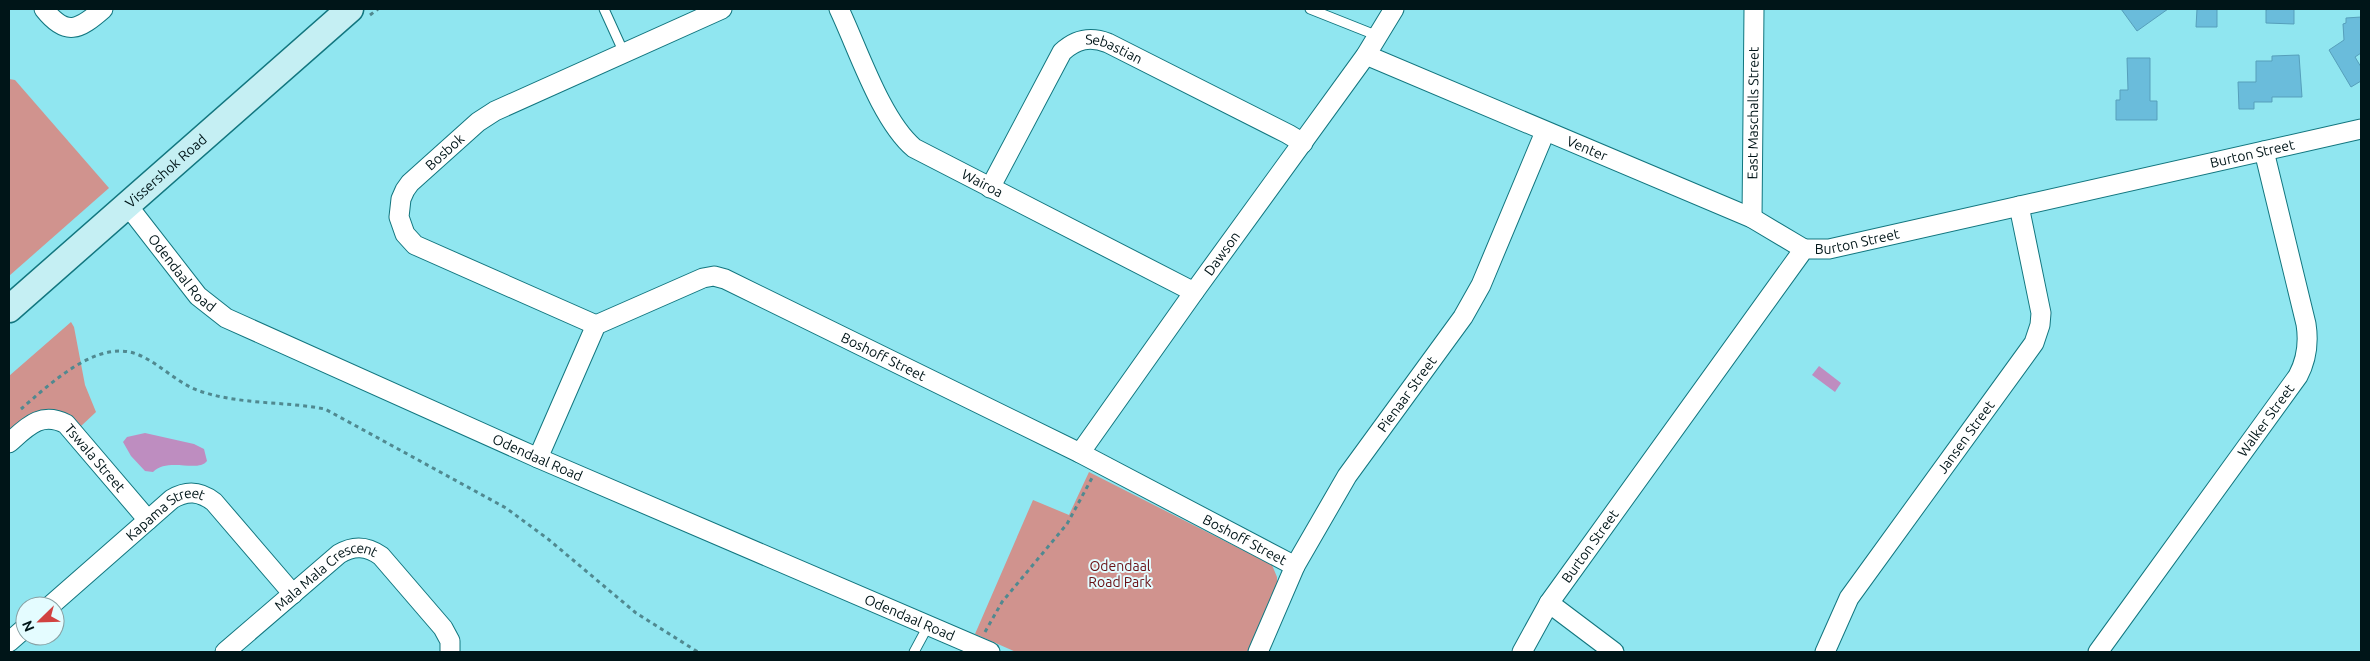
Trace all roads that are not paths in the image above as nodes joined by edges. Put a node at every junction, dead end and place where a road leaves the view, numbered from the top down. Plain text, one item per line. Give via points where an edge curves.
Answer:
1 (44, 9) edge
2 (103, 9) edge
3 (350, 9) edge
4 (358, 9) edge
5 (604, 9) edge
6 (722, 9) edge
7 (840, 9) edge
8 (1310, 9) edge
9 (1394, 9) edge
10 (1754, 9) edge
11 (697, 14) edge
12 (324, 34) junction
13 (1378, 36) junction
14 (624, 53) junction
15 (1366, 55) junction
16 (2361, 129) edge
17 (1546, 132) junction
18 (1303, 143) junction
19 (2264, 151) junction
20 (990, 188) junction
21 (128, 206) junction
22 (2019, 206) junction
23 (1752, 218) junction
24 (1804, 249) junction
25 (1194, 292) junction
26 (9, 309) edge
27 (596, 325) junction
28 (9, 443) edge
29 (1080, 453) junction
30 (538, 458) junction
31 (148, 520) junction
32 (1295, 566) junction
33 (293, 594) junction
34 (61, 596) edge
35 (1549, 603) junction
36 (928, 626) junction
37 (984, 650) edge
38 (225, 652) edge
39 (450, 652) edge
40 (914, 652) edge
41 (1258, 652) edge
42 (1522, 652) edge
43 (1614, 652) edge
44 (1825, 652) edge
45 (2098, 652) edge

1 - 2 street via 60,25 68,28 79,27
3 - 12 main road, Vissershok Road
4 - 12 main road, Vissershok Road
5 - 14 lane
6 - 11 street, Bosbok
7 - 20 street, Wairoa via 898,133 922,154
8 - 13 lane
9 - 13 street, Dawson
10 - 23 street, East Maschalls Street
11 - 14 street, Bosbok
12 - 21 main road, Vissershok Road
13 - 15 street, Dawson
14 - 27 street, Bosbok via 484,118 410,183 399,208 405,234 422,250
15 - 17 street, Venter
15 - 18 street, Dawson
16 - 19 street, Burton Street
17 - 23 street, Venter
17 - 32 street, Pienaar Street via 1495,254 1464,317 1347,476
18 - 20 street, Sebastian via 1108,43 1090,38 1074,42 1062,52
18 - 25 street, Dawson
19 - 22 street, Burton Street
19 - 45 street, Walker Street via 2308,335 2305,362
20 - 25 street, Wairoa
21 - 26 main road, Vissershok Road
21 - 30 street, Odendaal Road via 198,296 226,318
22 - 24 street, Burton Street via 1829,249
22 - 44 street, Jansen Street via 2041,313 2034,343 1849,598
23 - 24 street, Venter
24 - 35 street, Burton Street
25 - 29 street, Dawson
27 - 29 street, Boshoff Street via 714,276
27 - 30 street
28 - 31 street, Tswala Street via 38,420 52,418 66,424
29 - 32 street, Boshoff Street
30 - 36 street, Odendaal Road
31 - 33 street, Kapama Street via 177,496 202,494 214,502
31 - 34 street, Kapama Street
32 - 41 street, Pienaar Street
33 - 38 street, Mala Mala Crescent
33 - 39 street, Mala Mala Crescent via 339,554 353,548 368,549 381,556 443,628 450,641
35 - 42 street, Burton Street
35 - 43 street
36 - 37 street, Odendaal Road
36 - 40 lane

